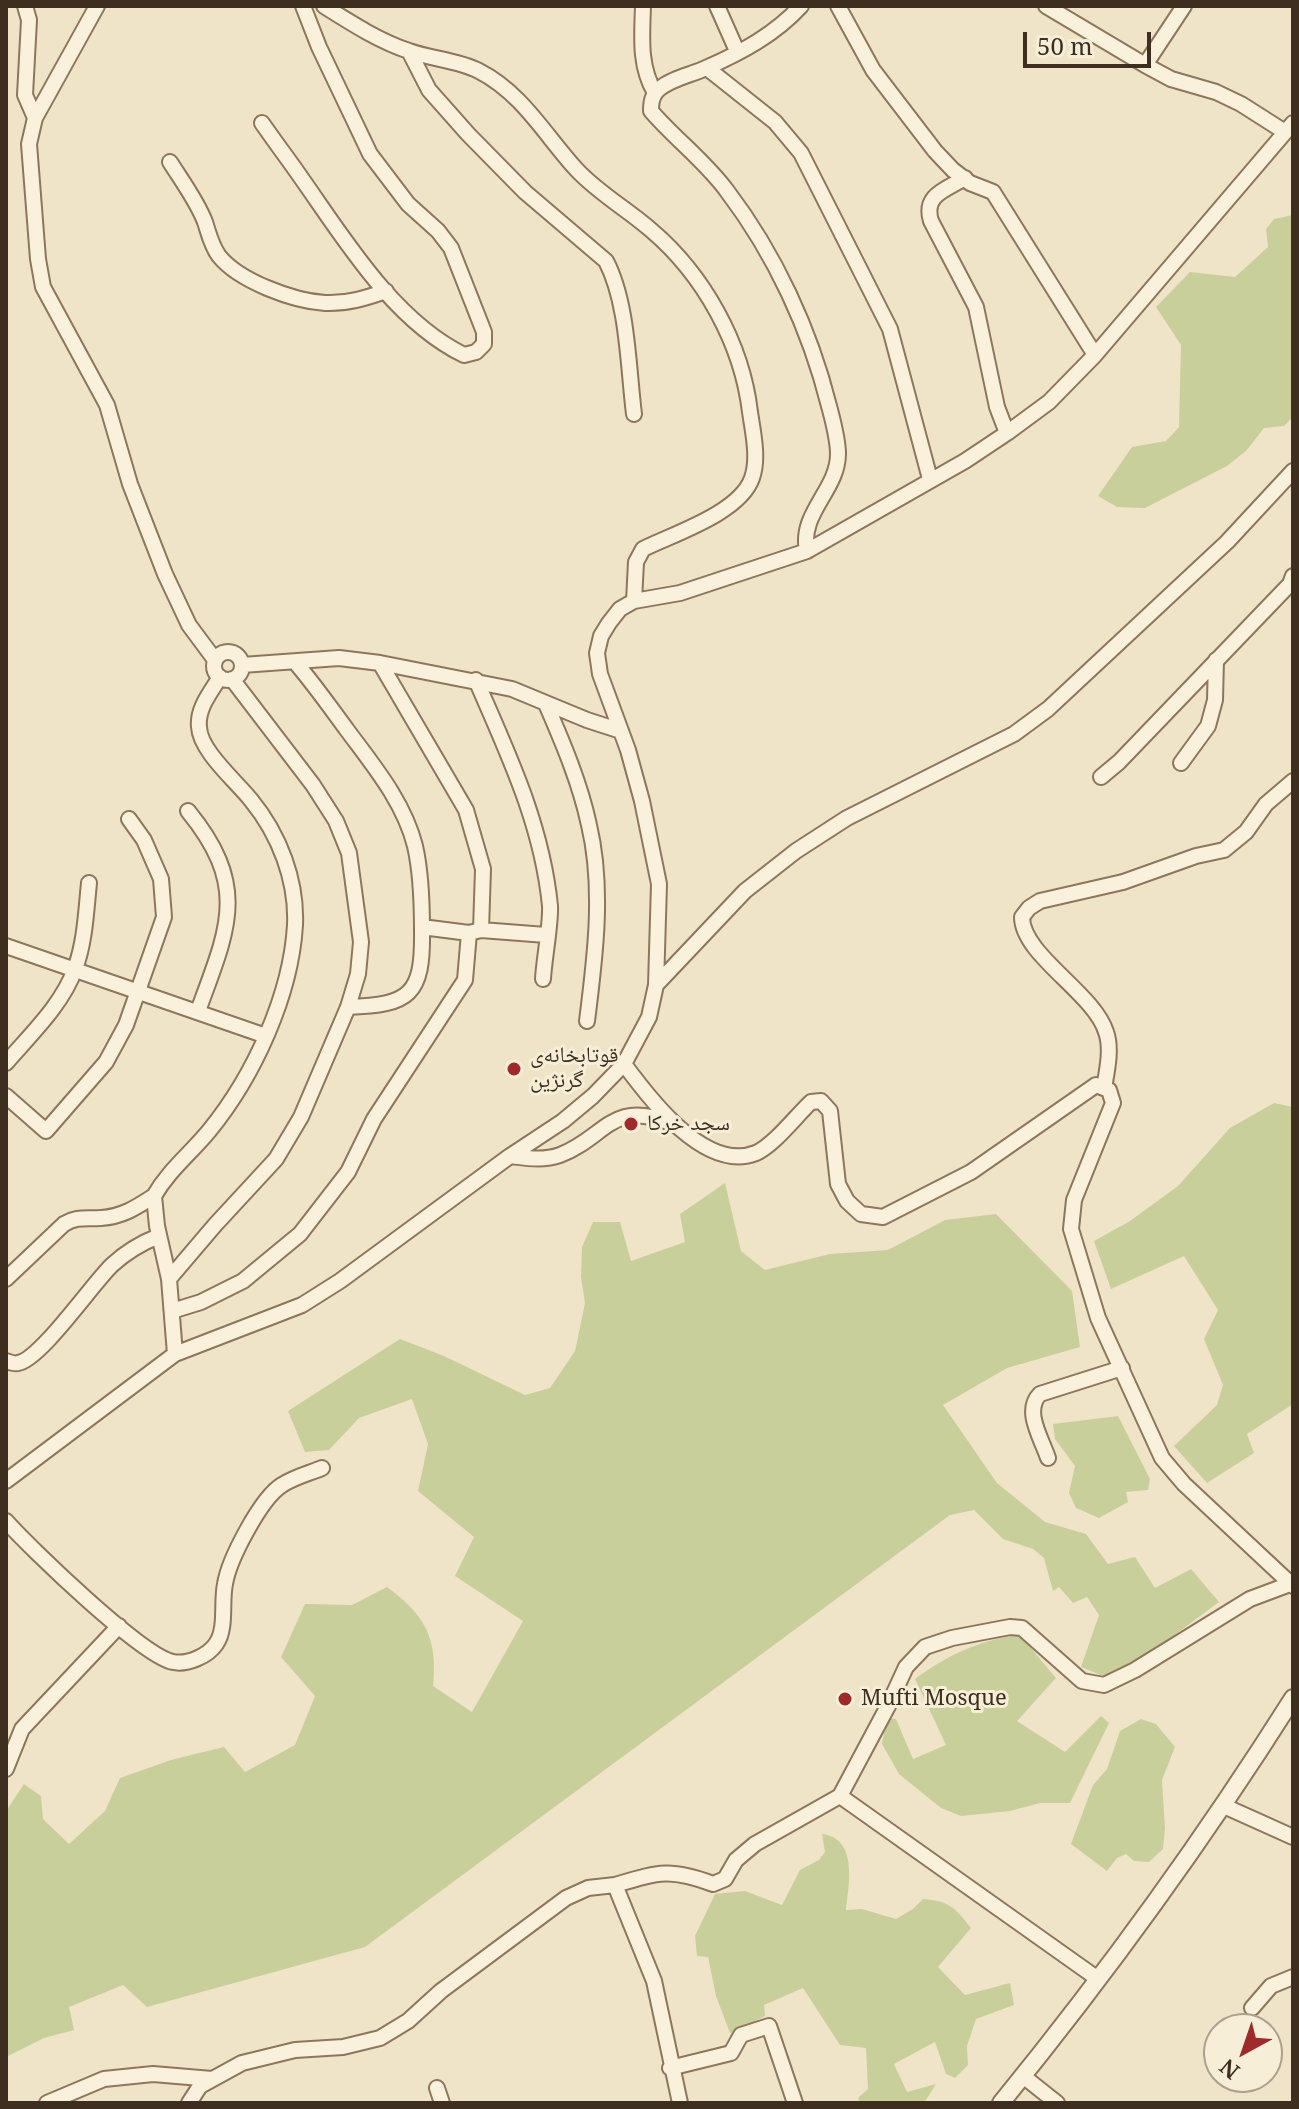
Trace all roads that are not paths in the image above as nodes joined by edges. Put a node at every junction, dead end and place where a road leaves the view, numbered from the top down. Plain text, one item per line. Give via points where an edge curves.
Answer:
1 (25, 6) edge
2 (97, 6) edge
3 (303, 6) edge
4 (324, 6) edge
5 (643, 6) edge
6 (717, 6) edge
7 (801, 6) edge
8 (838, 6) edge
9 (1046, 6) edge
10 (1184, 6) edge
11 (409, 51) junction
12 (737, 51) junction
13 (1145, 65) junction
14 (707, 68) junction
15 (655, 93) junction
16 (35, 118) junction
17 (262, 123) dead end
18 (1289, 128) edge
19 (170, 162) dead end
20 (965, 178) junction
21 (386, 291) junction
22 (1095, 355) junction
23 (634, 414) dead end
24 (1007, 433) junction
25 (1293, 471) edge
26 (930, 479) junction
27 (807, 551) junction
28 (1293, 576) edge
29 (634, 601) junction
30 (215, 660) junction
31 (1216, 660) junction
32 (295, 662) junction
33 (380, 663) junction
34 (242, 665) junction
35 (226, 678) junction
36 (476, 680) junction
37 (546, 704) junction
38 (621, 731) junction
39 (1181, 763) dead end
40 (1101, 777) dead end
41 (1293, 781) edge
42 (188, 811) dead end
43 (129, 819) dead end
44 (89, 883) dead end
45 (422, 927) junction
46 (475, 932) junction
47 (546, 935) junction
48 (6, 946) edge
49 (75, 970) junction
50 (543, 979) dead end
51 (656, 985) junction
52 (138, 991) junction
53 (348, 1007) junction
54 (198, 1011) junction
55 (587, 1021) dead end
56 (266, 1036) junction
57 (6, 1063) edge
58 (624, 1064) junction
59 (1104, 1088) junction
60 (6, 1096) edge
61 (674, 1124) junction
62 (510, 1156) junction
63 (154, 1196) junction
64 (159, 1236) junction
65 (6, 1279) edge
66 (169, 1279) junction
67 (172, 1311) junction
68 (175, 1354) junction
69 (6, 1361) edge
70 (1122, 1368) junction
71 (1048, 1458) dead end
72 (322, 1468) dead end
73 (6, 1481) edge
74 (6, 1521) edge
75 (1292, 1585) edge
76 (119, 1626) junction
77 (1293, 1698) edge
78 (6, 1769) edge
79 (840, 1796) junction
80 (1224, 1806) junction
81 (1293, 1837) edge
82 (615, 1885) junction
83 (1293, 1977) edge
84 (1098, 1979) junction
85 (1252, 2008) dead end
86 (670, 2068) junction
87 (1023, 2076) junction
88 (213, 2079) junction
89 (47, 2103) edge
90 (189, 2103) edge
91 (680, 2103) edge
92 (795, 2103) edge
93 (1001, 2103) edge
94 (1057, 2103) edge

1 - 16 street via 25,95
2 - 16 street
3 - 21 street via 370,154 451,248 484,344 464,355 446,347
4 - 11 street
5 - 15 street via 645,77
6 - 12 street
7 - 12 street via 783,26
8 - 20 street via 873,70 935,151
9 - 13 street
10 - 13 street
11 - 23 street via 429,90 468,134 525,192 606,261 621,307
11 - 29 street via 478,69 516,95 578,172 679,257 715,309 738,357 754,441 752,479 724,510 643,549 636,562
12 - 14 street
13 - 18 street
14 - 15 street
14 - 26 street via 775,122 801,153 890,329
15 - 27 street via 651,111 727,190 753,230 800,318 823,381 838,454 836,469 808,521
16 - 30 street via 29,144 43,287 107,405 165,574 189,625
17 - 21 street via 352,254
18 - 22 street
19 - 21 street via 220,257 259,284 325,303
20 - 22 street via 993,192
20 - 24 street via 931,200 928,208 976,307
22 - 24 street via 1049,402
24 - 26 street
25 - 51 street via 1227,542 1048,709 1014,734 847,818 796,851 745,891
26 - 27 street
27 - 29 street via 680,593
28 - 31 street
29 - 38 street via 609,623 597,653
30 - 34 street via 230,653
30 - 35 street via 214,669
31 - 39 street via 1208,726
31 - 40 street
32 - 33 street via 339,658
32 - 34 street
32 - 45 street via 383,777 403,817 415,845
33 - 36 street
33 - 46 street via 466,810 483,869
34 - 35 street via 239,674
35 - 53 street via 313,785 349,853 361,942
35 - 56 street via 200,713 200,735 270,826 294,899 292,948
36 - 37 street
36 - 47 street via 525,792 539,838 550,910
37 - 38 street
37 - 55 street via 590,828 596,917
38 - 51 street via 659,884
41 - 59 street via 1224,850 1040,901 1022,917 1031,941 1097,1014 1107,1033
42 - 54 street via 209,838 228,885 228,916
43 - 52 street via 161,879 164,917
44 - 49 street
45 - 46 street
45 - 53 street via 417,982 405,997 379,1006
46 - 47 street
46 - 67 street via 465,980 374,1119 348,1172 300,1234 243,1281
47 - 50 street
48 - 49 street
49 - 52 street
49 - 57 street via 53,1010
51 - 58 street via 649,1017
52 - 54 street
52 - 60 street via 106,1062 46,1131
53 - 66 street via 301,1117 276,1159
54 - 56 street
56 - 63 street via 229,1104
58 - 61 street
58 - 62 street via 563,1121
59 - 61 street via 1096,1085 971,1172 883,1217 861,1214 842,1193 830,1111 821,1101 811,1102 753,1154 731,1156
59 - 70 street via 1113,1103 1074,1200 1071,1229 1098,1318
61 - 62 street via 628,1115 560,1155 537,1160
62 - 68 street via 302,1305
63 - 64 street
63 - 65 street via 116,1216 74,1218
64 - 66 street
64 - 69 street via 125,1253 26,1360
66 - 67 street
67 - 68 street
68 - 73 street
70 - 71 street via 1040,1394 1033,1401 1031,1410
70 - 75 street via 1162,1458
72 - 76 street via 281,1485 262,1507 225,1584 217,1643 200,1658 175,1663 155,1656
74 - 76 street
75 - 79 street via 1250,1599 1104,1685 1082,1681 1022,1628 995,1629 925,1647 906,1667
76 - 78 street via 28,1721
77 - 80 street
79 - 82 street via 755,1844 736,1860 725,1879 713,1884 680,1872
79 - 84 street
80 - 81 street
80 - 84 street
82 - 86 street via 654,1981
82 - 88 street via 588,1888 566,1898 380,2038 242,2063
83 - 85 street via 1271,1986
84 - 87 street
86 - 91 street
86 - 92 street via 731,2053 741,2035 769,2026
87 - 93 street
87 - 94 street
88 - 89 street via 153,2074 104,2079
88 - 90 street via 200,2086

